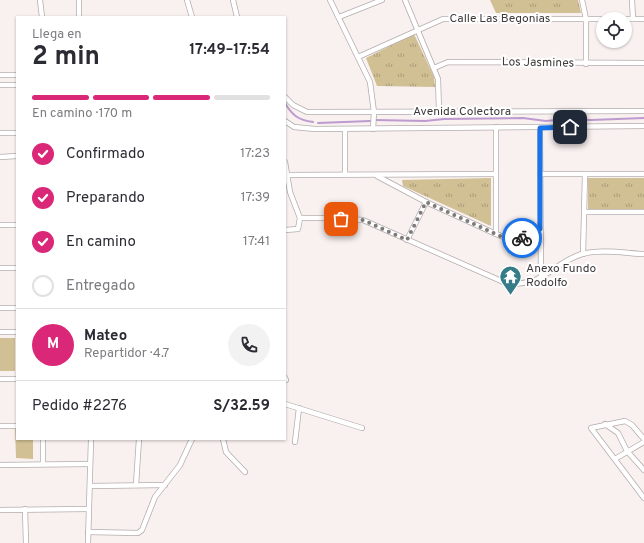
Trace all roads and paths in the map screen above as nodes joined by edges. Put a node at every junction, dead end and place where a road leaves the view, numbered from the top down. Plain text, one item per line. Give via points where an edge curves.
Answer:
1 (40, 0) edge
2 (79, 0) edge
3 (186, 0) edge
4 (233, 0) edge
5 (330, 0) edge
6 (382, 0) edge
7 (405, 0) edge
8 (582, 0) edge
9 (632, 0) edge
10 (42, 16) edge
11 (79, 16) edge
12 (192, 16) edge
13 (237, 16) edge
14 (339, 17) junction
15 (586, 19) junction
16 (596, 19) edge
17 (633, 19) joint
18 (644, 19) edge
19 (418, 31) junction
20 (358, 57) junction
21 (644, 63) edge
22 (586, 64) junction
23 (434, 68) junction
24 (0, 75) edge
25 (16, 75) edge
26 (16, 85) edge
27 (0, 86) edge
28 (286, 98) edge
29 (439, 111) junction
30 (644, 111) edge
31 (374, 112) junction
32 (286, 122) edge
33 (644, 126) edge
34 (496, 127) junction
35 (540, 128) junction
36 (373, 129) junction
37 (345, 130) junction
38 (0, 133) edge
39 (16, 133) edge
40 (16, 156) edge
41 (0, 157) edge
42 (286, 168) edge
43 (345, 174) junction
44 (496, 174) junction
45 (540, 174) junction
46 (585, 174) junction
47 (644, 174) edge
48 (287, 175) junction
49 (376, 176) junction
50 (288, 192) edge
51 (426, 202) junction
52 (585, 212) junction
53 (644, 212) edge
54 (300, 218) junction
55 (0, 225) edge
56 (16, 225) edge
57 (540, 229) junction
58 (286, 230) edge
59 (496, 234) junction
60 (407, 240) junction
61 (582, 254) junction
62 (644, 254) edge
63 (0, 268) edge
64 (16, 268) edge
65 (541, 278) junction
66 (0, 308) edge
67 (16, 308) edge
68 (0, 332) edge
69 (16, 332) edge
70 (0, 379) edge
71 (16, 379) edge
72 (286, 404) edge
73 (299, 408) junction
74 (605, 424) junction
75 (0, 426) edge
76 (16, 426) edge
77 (362, 428) dead end
78 (43, 440) edge
79 (91, 440) edge
80 (139, 440) edge
81 (192, 440) edge
82 (223, 440) edge
83 (644, 441) edge
84 (295, 442) dead end
85 (627, 451) junction
86 (615, 459) junction
87 (43, 464) junction
88 (90, 464) junction
89 (0, 465) edge
90 (644, 470) edge
91 (245, 472) dead end
92 (136, 485) junction
93 (165, 485) junction
94 (90, 486) junction
95 (644, 498) edge
96 (25, 509) junction
97 (88, 509) junction
98 (0, 510) edge
99 (88, 532) junction
100 (26, 543) edge
101 (88, 543) edge

1 - 10 street
2 - 11 street
3 - 12 street
4 - 13 street
5 - 14 street
6 - 14 street
7 - 19 street
8 - 15 street
9 - 17 street
14 - 20 street
15 - 16 street, Calle Las Begonias
15 - 19 street, Calle Las Begonias via 454,18 443,19
15 - 22 street
17 - 18 street
19 - 20 street, Calle Las Begonias
19 - 23 street
20 - 31 street via 370,82
21 - 22 street, Los Jasmines
22 - 23 street, Los Jasmines via 448,62
23 - 29 street via 438,79
24 - 25 street
26 - 27 street
28 - 31 street, Avenida Colectora via 307,112
29 - 30 street, Avenida Colectora
29 - 31 street, Avenida Colectora
31 - 36 street
32 - 37 street, Avenida Colectora via 294,126
33 - 35 street, Avenida Colectora
34 - 35 street, Avenida Colectora
34 - 36 street, Avenida Colectora
34 - 44 street
35 - 45 street
36 - 37 street, Avenida Colectora
37 - 43 street
38 - 39 street
40 - 41 street
42 - 48 street
43 - 48 street
43 - 49 street
44 - 49 street
44 - 59 street
45 - 46 street
45 - 57 street
46 - 47 street
46 - 52 street
48 - 50 street
49 - 51 street
50 - 54 street
51 - 59 street
51 - 60 street
52 - 53 street
52 - 61 street
54 - 58 street via 298,229
54 - 60 street via 363,220
55 - 56 street
57 - 59 street via 511,240
57 - 65 street
60 - 65 street via 508,284
61 - 62 street via 610,251
61 - 65 street via 560,264
63 - 64 street
66 - 67 street
68 - 69 street
70 - 71 street
72 - 73 street
73 - 77 street
73 - 84 street
74 - 83 street via 625,421 632,425
74 - 85 street via 618,433
74 - 86 street via 591,428
75 - 76 street
78 - 87 street
79 - 88 street
80 - 92 street
81 - 93 street via 180,465
82 - 91 street via 226,452
83 - 85 street
85 - 86 street
85 - 90 street
86 - 95 street
87 - 88 street
87 - 89 street
88 - 94 street
92 - 93 street
92 - 94 street
93 - 99 street via 155,497 142,530 138,533
94 - 97 street
96 - 97 street
96 - 98 street
96 - 100 street
97 - 99 street
99 - 101 street

